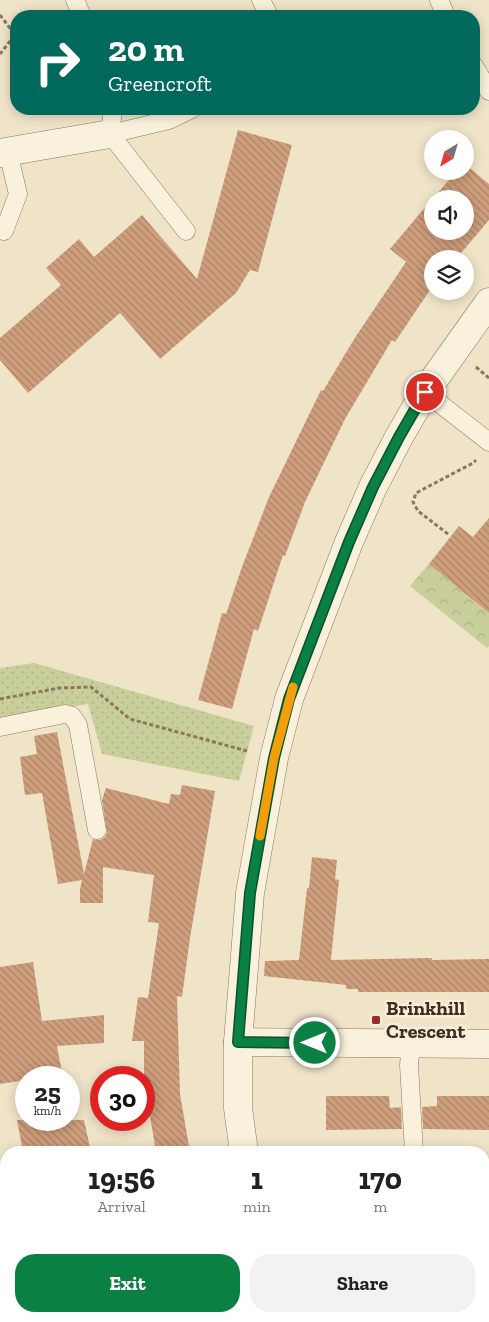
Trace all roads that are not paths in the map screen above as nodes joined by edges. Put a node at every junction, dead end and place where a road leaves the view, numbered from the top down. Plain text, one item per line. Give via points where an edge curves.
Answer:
1 (480, 76) edge
2 (489, 91) edge
3 (179, 115) edge
4 (111, 121) edge
5 (4, 153) edge
6 (4, 231) dead end
7 (186, 231) dead end
8 (489, 302) edge
9 (425, 392) junction
10 (489, 442) edge
11 (0, 727) edge
12 (97, 830) dead end
13 (238, 1042) junction
14 (411, 1044) junction
15 (489, 1044) edge
16 (243, 1146) edge
17 (414, 1146) edge

1 - 2 lane
3 - 4 lane via 169,120
4 - 5 street
4 - 7 lane
5 - 6 lane via 18,194
8 - 9 street
9 - 10 lane
9 - 13 street via 373,487 289,699 274,758 250,893
11 - 12 lane via 65,714 72,716 78,725
13 - 14 street
13 - 16 street via 238,1108
14 - 15 street
14 - 17 lane via 409,1064

